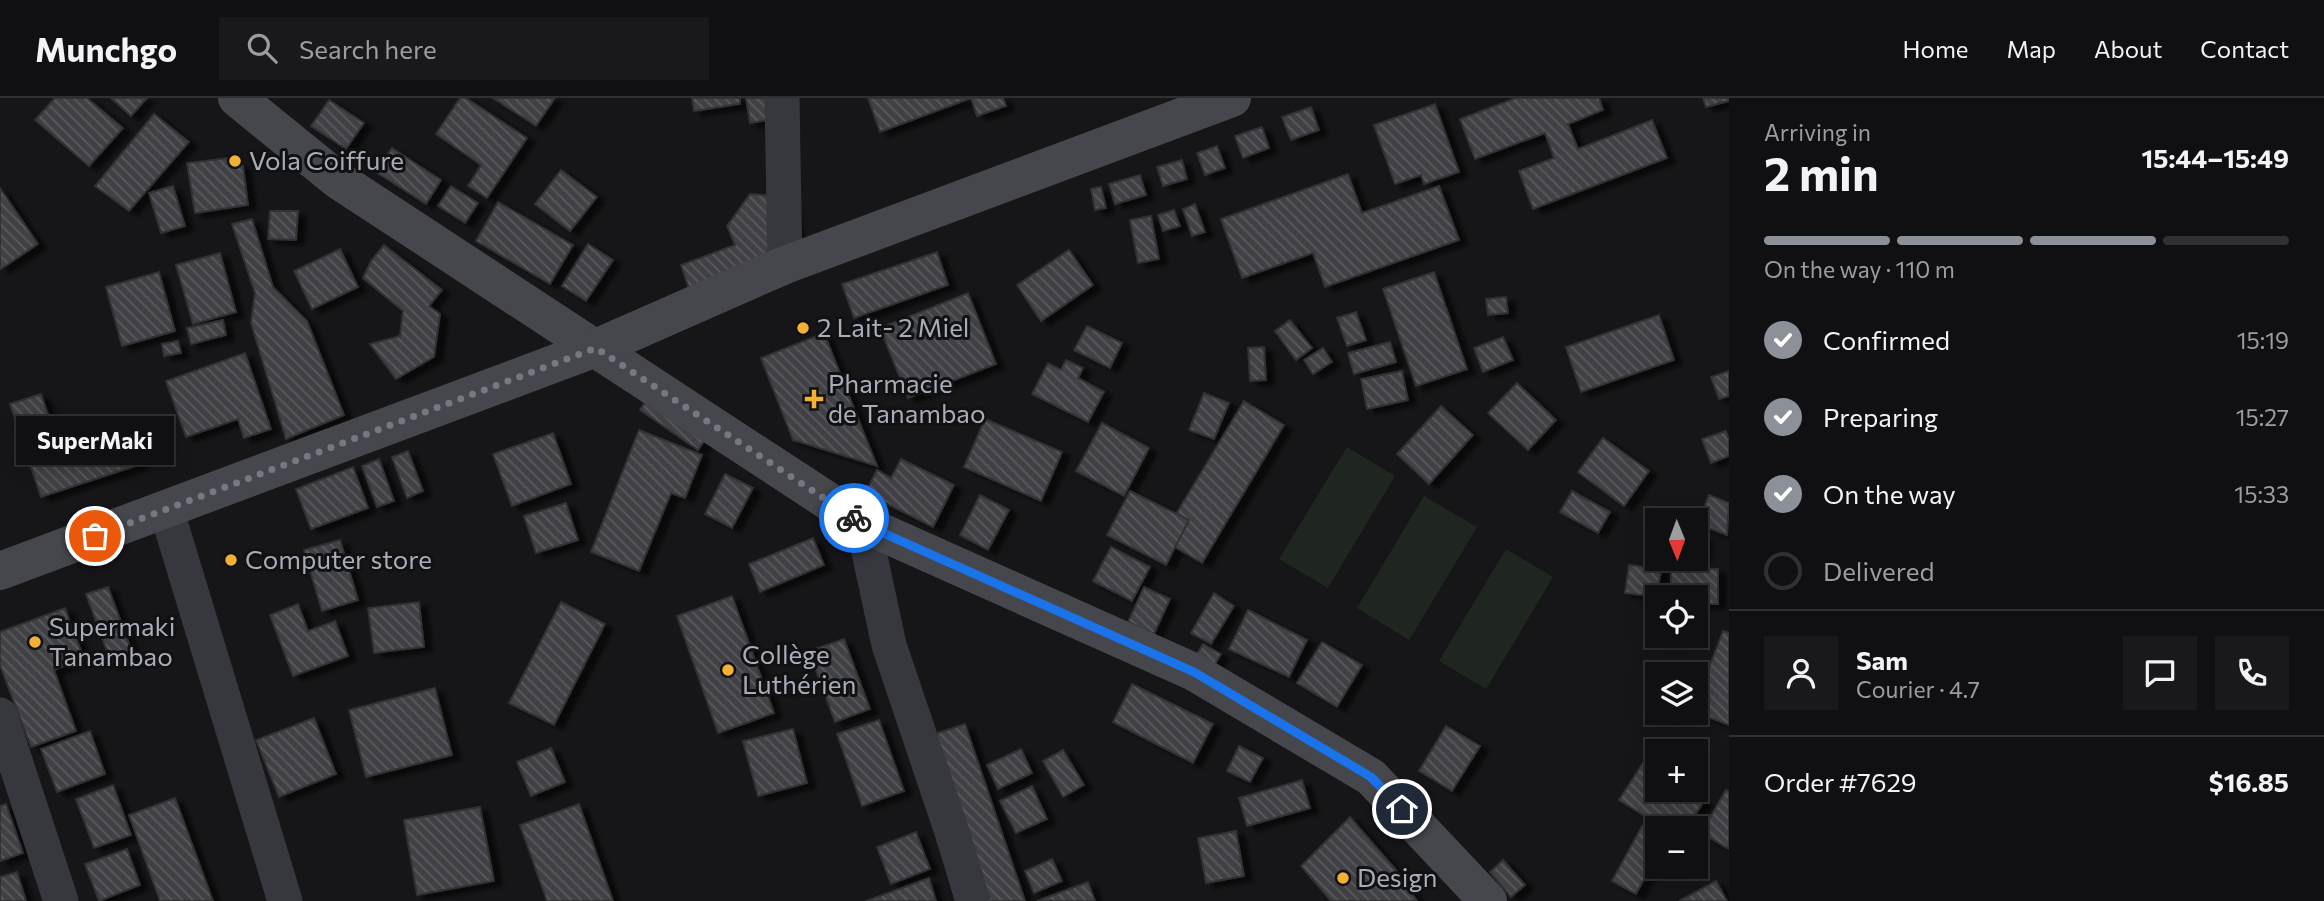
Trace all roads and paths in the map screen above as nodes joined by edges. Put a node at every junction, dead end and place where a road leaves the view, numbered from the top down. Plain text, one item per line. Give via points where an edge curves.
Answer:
1 (237, 98) edge
2 (782, 98) edge
3 (1232, 98) edge
4 (785, 265) junction
5 (596, 348) junction
6 (166, 509) junction
7 (863, 524) junction
8 (0, 571) edge
9 (0, 715) edge
10 (61, 901) edge
11 (285, 901) edge
12 (973, 901) edge
13 (1488, 901) edge

1 - 5 street via 338,180
2 - 4 street
3 - 4 street
4 - 5 street
5 - 6 street
5 - 7 street
6 - 8 street
6 - 11 street
7 - 12 street via 889,645
7 - 13 street via 1194,672 1371,777
9 - 10 street

